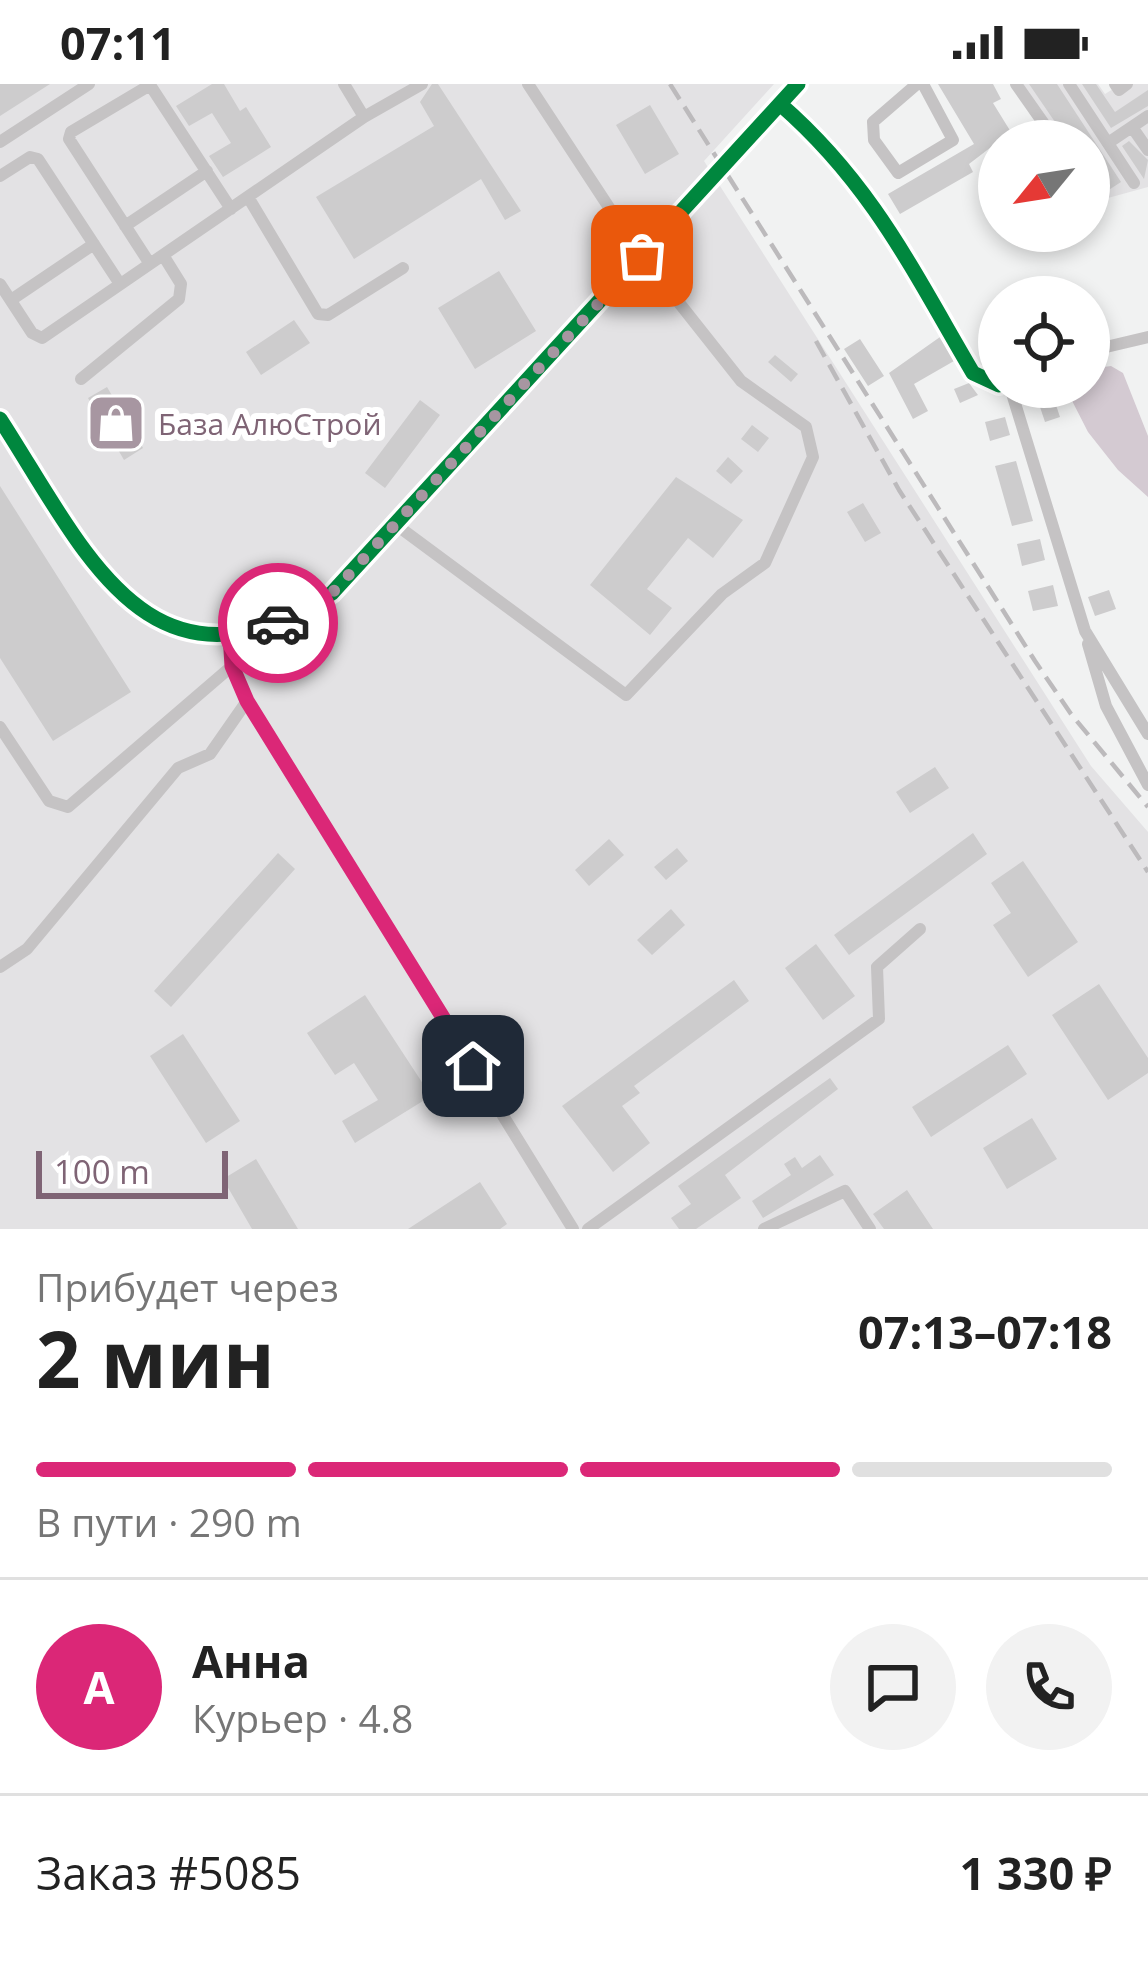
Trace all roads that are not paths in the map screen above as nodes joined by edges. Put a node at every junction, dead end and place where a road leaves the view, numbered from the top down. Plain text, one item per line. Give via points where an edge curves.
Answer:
1 (88, 84) edge
2 (344, 84) edge
3 (422, 84) edge
4 (528, 84) edge
5 (798, 84) edge
6 (920, 84) edge
7 (1016, 84) edge
8 (1069, 84) edge
9 (1114, 84) edge
10 (1127, 84) edge
11 (780, 104) junction
12 (1148, 116) edge
13 (364, 117) junction
14 (1041, 120) edge
15 (1093, 120) edge
16 (1132, 127) junction
17 (0, 142) edge
18 (1110, 142) edge
19 (1110, 146) edge
20 (1148, 150) edge
21 (207, 170) junction
22 (0, 176) edge
23 (1134, 183) dead end
24 (248, 196) junction
25 (231, 208) junction
26 (671, 224) junction
27 (125, 226) junction
28 (94, 244) junction
29 (163, 255) junction
30 (642, 256) junction
31 (150, 264) junction
32 (403, 268) dead end
33 (0, 284) edge
34 (121, 284) junction
35 (11, 300) junction
36 (1148, 337) edge
37 (1110, 347) edge
38 (978, 376) edge
39 (81, 379) dead end
40 (1016, 408) edge
41 (0, 419) edge
42 (395, 524) junction
43 (1085, 631) junction
44 (230, 634) junction
45 (232, 666) junction
46 (247, 701) junction
47 (0, 727) edge
48 (1145, 730) edge
49 (1122, 740) junction
50 (1148, 785) edge
51 (920, 928) dead end
52 (0, 967) edge
53 (573, 1229) edge
54 (587, 1229) edge
55 (764, 1229) edge
56 (870, 1229) edge

1 - 17 street
2 - 13 street
3 - 13 street
4 - 26 street via 612,212 631,224
5 - 11 street
6 - 6 street via 873,122 874,140 898,173 953,140
7 - 14 street
8 - 15 street
9 - 10 street
11 - 26 street
11 - 38 street via 887,221
12 - 16 street
13 - 24 street
16 - 18 street
16 - 20 street
19 - 23 street
21 - 25 street
21 - 27 street
21 - 27 street via 150,85 70,132
22 - 28 street via 38,159
24 - 25 street
24 - 32 street via 318,314
25 - 29 street
26 - 30 street
27 - 31 street
28 - 34 street
28 - 35 street
29 - 31 street
29 - 39 street via 182,284 179,299
30 - 42 street
30 - 42 street via 741,380 806,427 813,458 765,563 722,594 626,695
31 - 34 street
33 - 35 street
34 - 35 street via 42,338
36 - 37 street
40 - 43 street
41 - 44 street via 109,586 173,627
42 - 44 street via 332,593 262,630
43 - 48 street
43 - 49 street
44 - 45 street
45 - 46 street
45 - 47 street via 68,807 49,801
46 - 52 street via 210,754 178,768 27,949
46 - 53 street
48 - 49 street
49 - 50 street
51 - 54 street via 877,968 879,1019
55 - 56 street via 845,1191

